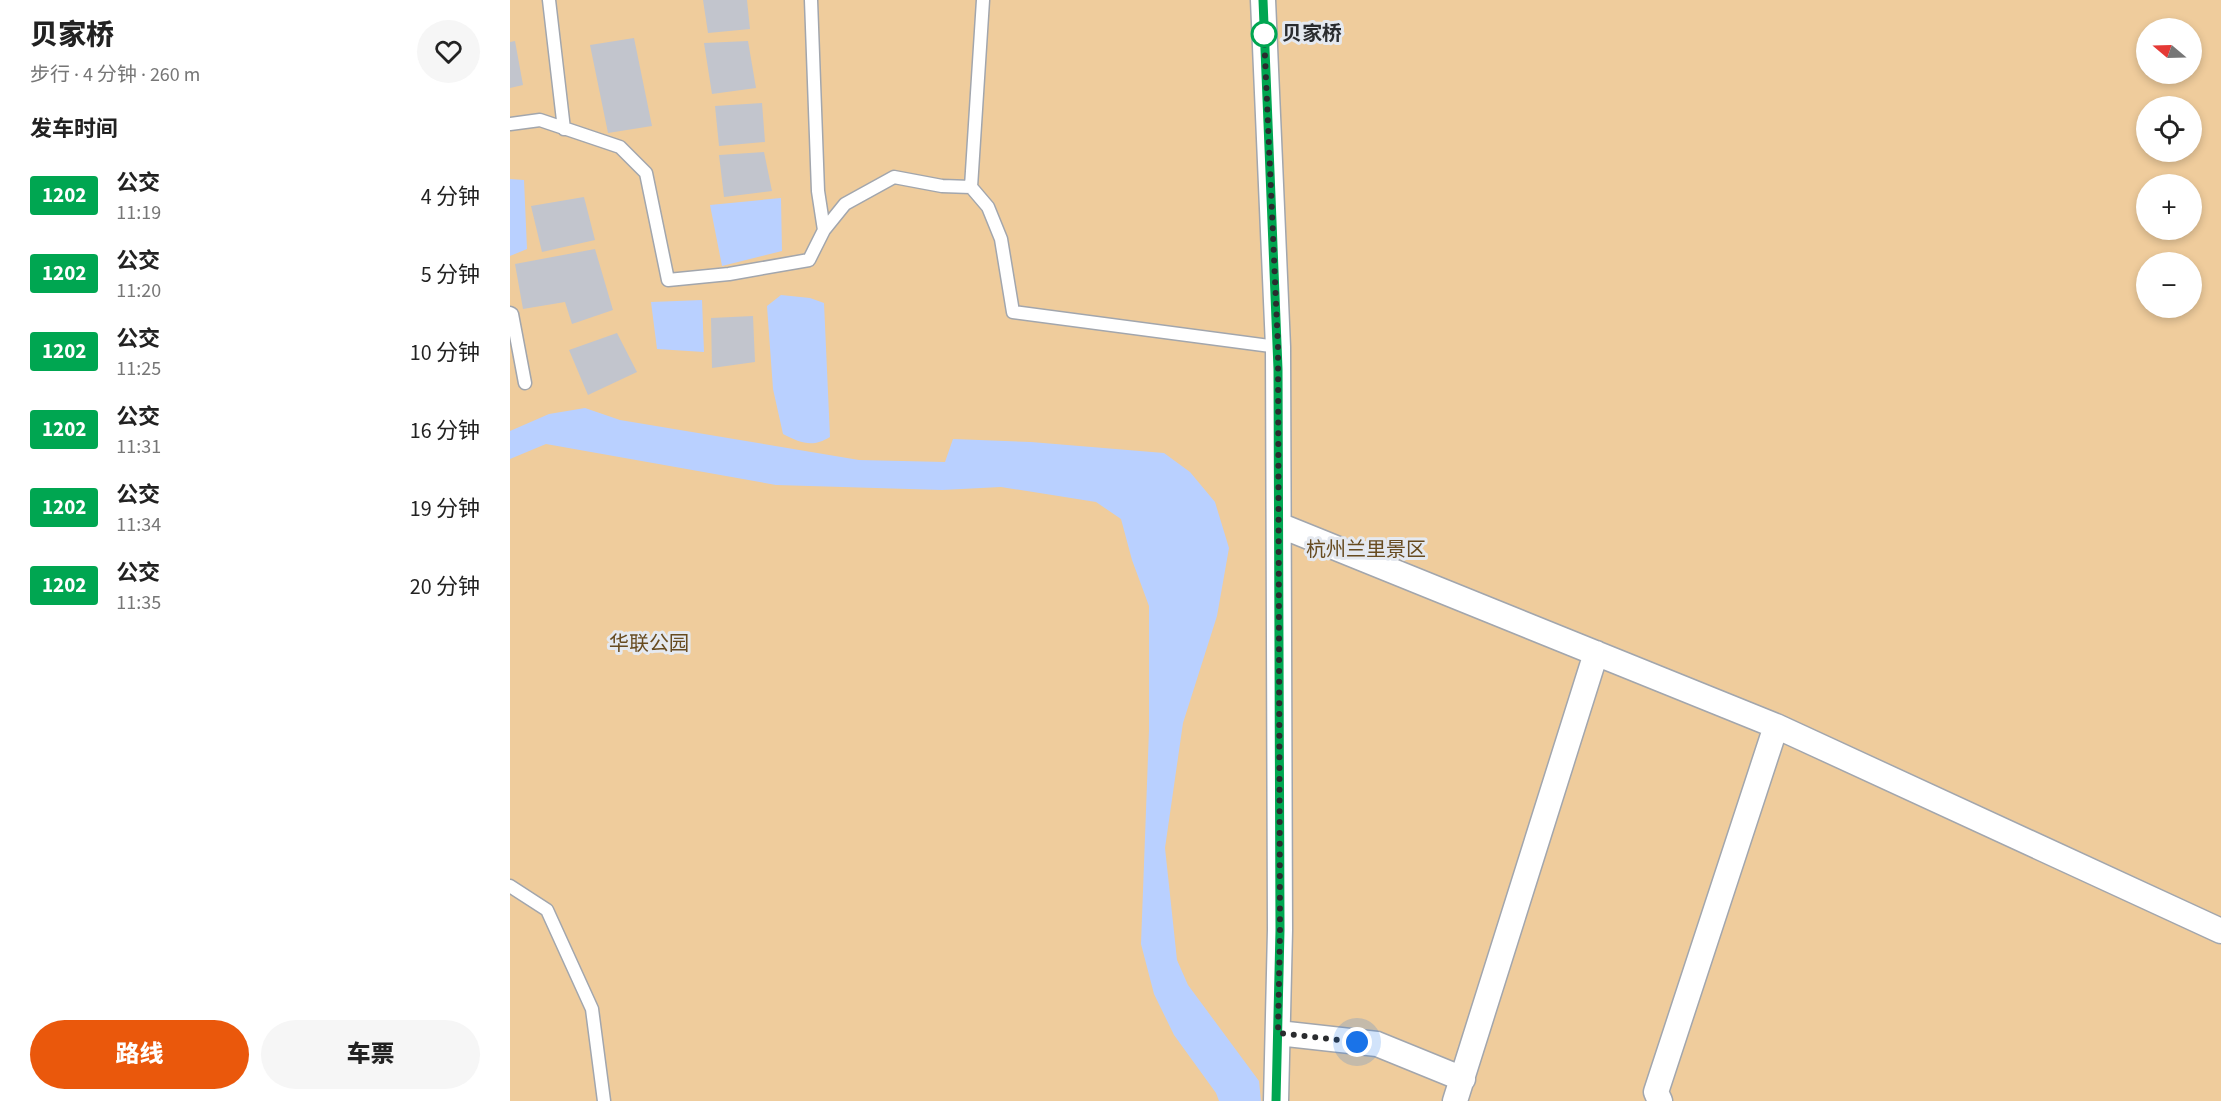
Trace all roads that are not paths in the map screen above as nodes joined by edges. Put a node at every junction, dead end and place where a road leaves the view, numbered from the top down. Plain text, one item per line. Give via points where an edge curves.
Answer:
1 (549, 0) edge
2 (811, 0) edge
3 (983, 0) edge
4 (1263, 0) edge
5 (510, 124) edge
6 (564, 129) junction
7 (971, 187) junction
8 (824, 230) junction
9 (510, 313) edge
10 (1278, 347) junction
11 (525, 383) dead end
12 (1279, 525) junction
13 (1596, 653) junction
14 (1776, 726) junction
15 (510, 886) edge
16 (2221, 931) edge
17 (1278, 1033) junction
18 (1459, 1090) edge
19 (604, 1101) edge
20 (1276, 1101) edge
21 (1660, 1101) edge

1 - 6 lane
2 - 8 lane via 818,190
3 - 7 lane
4 - 10 street
5 - 6 lane via 540,120
6 - 8 lane via 620,147 646,173 669,280 809,260
7 - 8 lane via 894,177 845,204
7 - 10 lane via 988,207 1001,239 1013,312
9 - 11 lane
10 - 12 street
12 - 13 street
12 - 17 street
13 - 14 street
13 - 18 street
14 - 16 street
14 - 21 street via 1656,1092
15 - 19 lane via 547,910 592,1009
17 - 18 street via 1377,1044
17 - 20 street

